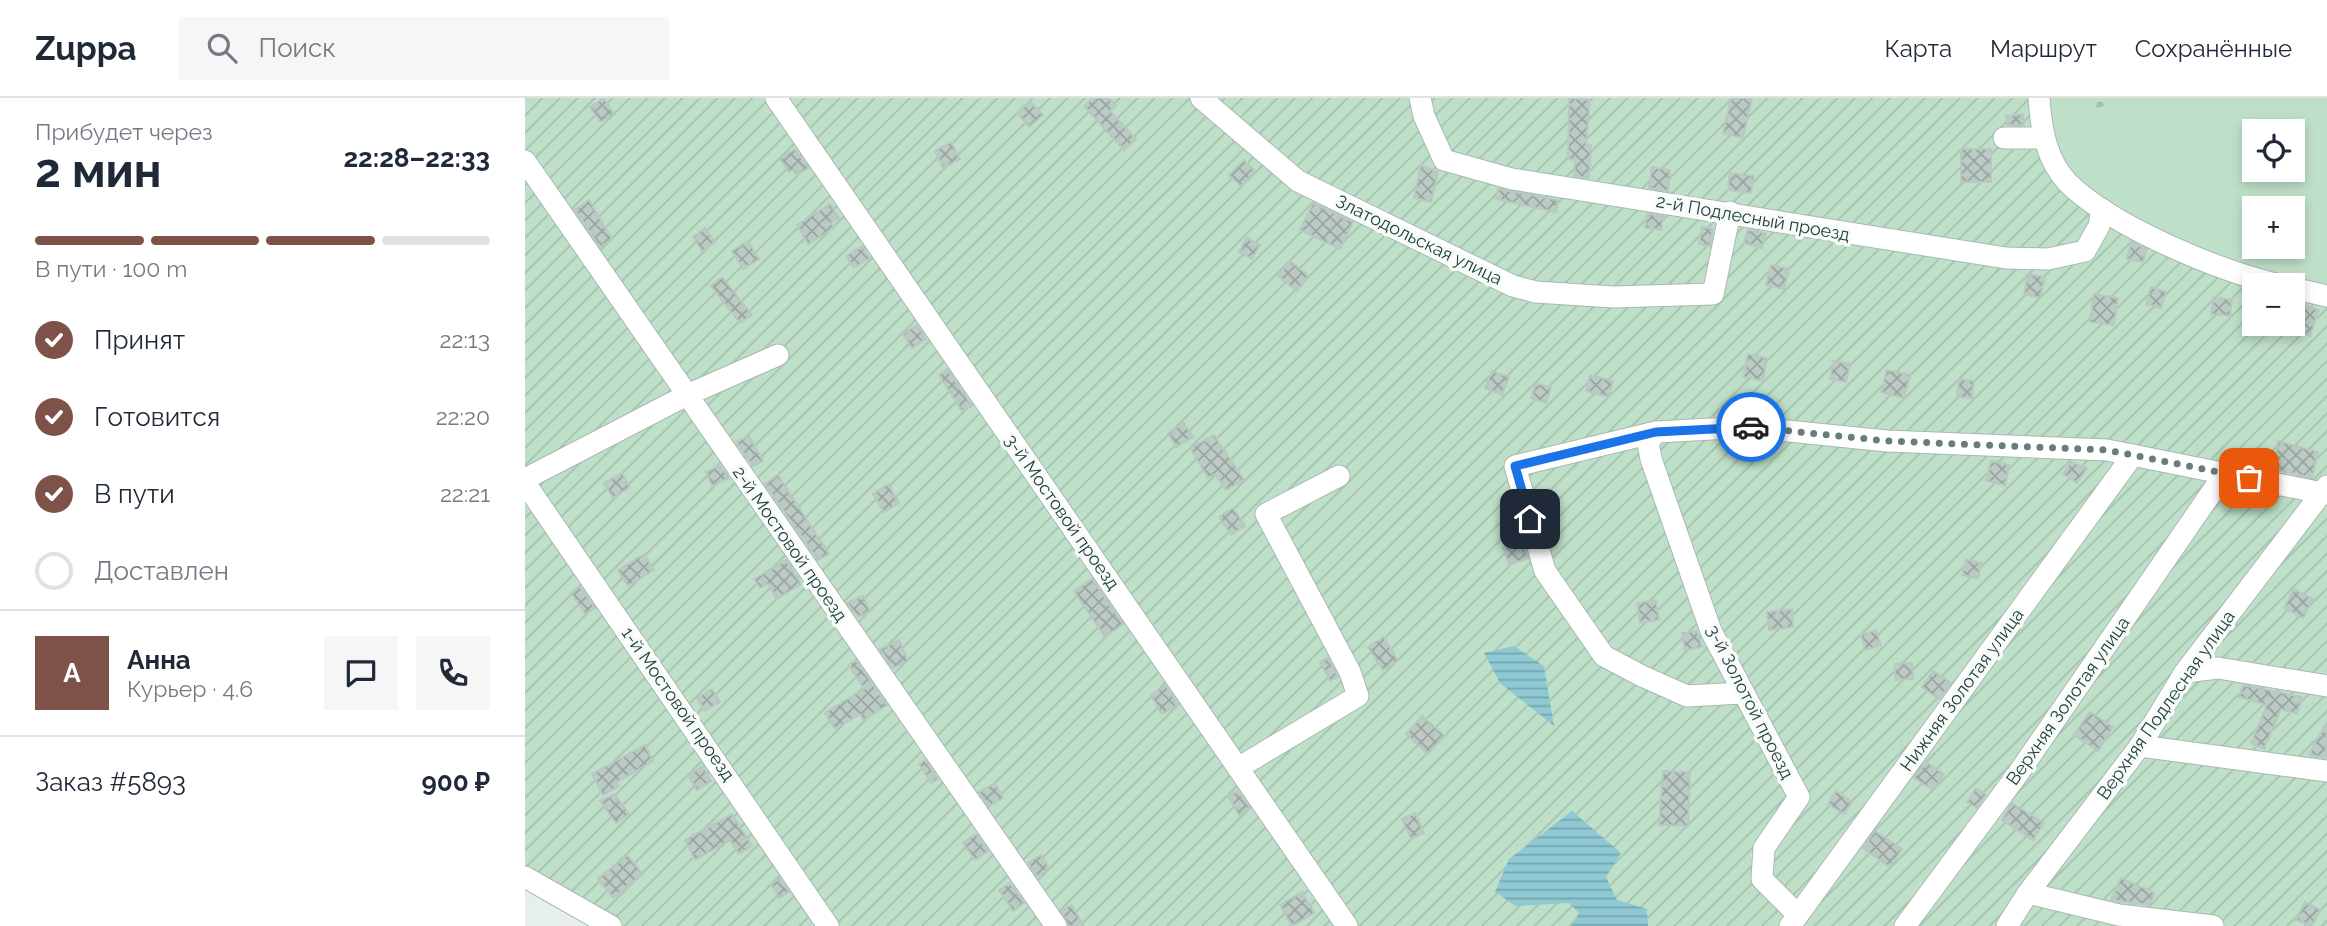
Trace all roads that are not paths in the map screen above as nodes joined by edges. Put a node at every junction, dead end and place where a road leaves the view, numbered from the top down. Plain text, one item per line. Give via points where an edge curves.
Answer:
1 (776, 98) edge
2 (1201, 98) edge
3 (1420, 98) edge
4 (2039, 98) edge
5 (2004, 138) dead end
6 (2042, 138) junction
7 (525, 161) edge
8 (2102, 209) junction
9 (1730, 212) junction
10 (2242, 275) edge
11 (2305, 291) edge
12 (2327, 296) edge
13 (778, 355) dead end
14 (687, 395) junction
15 (1656, 432) junction
16 (2133, 455) junction
17 (2225, 473) junction
18 (1339, 476) dead end
19 (525, 481) edge
20 (2325, 491) edge
21 (2185, 672) junction
22 (2327, 686) edge
23 (1742, 693) junction
24 (2140, 746) junction
25 (1238, 768) junction
26 (2327, 771) edge
27 (525, 877) edge
28 (2028, 893) junction
29 (1794, 920) edge
30 (611, 926) edge
31 (828, 926) edge
32 (1056, 926) edge
33 (1347, 926) edge
34 (1905, 926) edge
35 (2007, 926) edge
36 (2213, 926) edge

1 - 25 street, 3-й Мостовой проезд
2 - 9 street, Златодольская улица via 1298,181 1478,271 1536,292 1613,298 1713,293
3 - 9 street, 2-й Подлесный проезд via 1444,160 1513,179
4 - 6 street
5 - 6 street
6 - 8 street via 2067,181
7 - 14 street, 2-й Мостовой проезд
8 - 9 street, 2-й Подлесный проезд via 2099,226 2085,251 2048,258 1994,257
8 - 10 street via 2167,244
11 - 12 street
13 - 14 street
14 - 19 street
14 - 32 street, 2-й Мостовой проезд
15 - 16 street via 1749,426 1887,441 2107,450
15 - 23 street, 3-й Золотой проезд via 1648,443 1651,459 1711,631
15 - 23 street via 1515,466 1545,570 1604,656 1688,696
16 - 17 street
16 - 29 street, Нижняя Золотая улица
17 - 20 street
17 - 34 street, Верхняя Золотая улица via 2025,764
18 - 25 street via 1266,514 1350,672 1358,696
19 - 31 street, 1-й Мостовой проезд
20 - 21 street, Верхняя Подлесная улица
21 - 22 street via 2218,668
21 - 24 street, Верхняя Подлесная улица
23 - 29 street, 3-й Золотой проезд via 1798,797 1764,848 1762,879
24 - 26 street
24 - 28 street, Верхняя Подлесная улица
25 - 33 street, 3-й Мостовой проезд
27 - 30 street
28 - 35 street, Верхняя Подлесная улица
28 - 36 street via 2119,915

